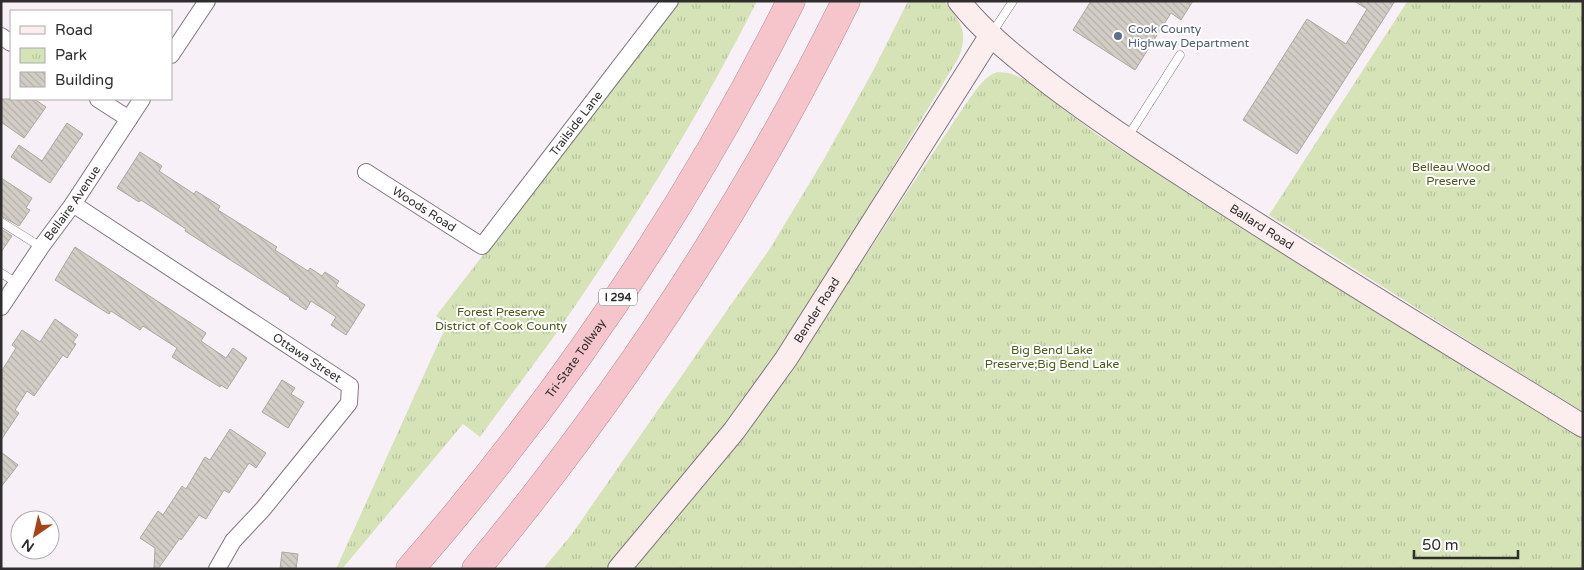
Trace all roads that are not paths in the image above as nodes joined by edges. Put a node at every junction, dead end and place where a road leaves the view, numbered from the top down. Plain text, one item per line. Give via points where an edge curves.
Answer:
1 (207, 1) edge
2 (670, 1) edge
3 (791, 1) edge
4 (846, 1) edge
5 (959, 1) edge
6 (1013, 1) edge
7 (991, 35) junction
8 (172, 54) edge
9 (1180, 55) dead end
10 (100, 100) edge
11 (141, 100) edge
12 (129, 119) junction
13 (1126, 140) junction
14 (366, 172) dead end
15 (73, 204) junction
16 (1, 222) edge
17 (482, 246) joint
18 (40, 247) junction
19 (1, 273) edge
20 (17, 283) junction
21 (1, 307) edge
22 (1583, 426) edge
23 (217, 569) edge
24 (410, 569) edge
25 (476, 569) edge
26 (619, 569) edge

1 - 8 street
2 - 17 street, Trailside Lane
3 - 24 highway, Tri-State Tollway / I 294 via 758,66 660,235 523,430
4 - 25 highway via 749,181 684,286 598,412
5 - 7 street, Ballard Road
6 - 7 lane
7 - 13 street, Ballard Road via 1077,106
7 - 26 street, Bender Road via 786,359 734,431
9 - 13 lane
10 - 12 street
11 - 12 street, Bellaire Avenue
12 - 15 street, Bellaire Avenue
13 - 22 street, Ballard Road via 1252,222
14 - 17 street, Woods Road
15 - 18 street, Bellaire Avenue
15 - 23 street, Ottawa Street via 350,386 349,403 233,541
16 - 18 lane
18 - 20 street, Bellaire Avenue
19 - 20 lane
20 - 21 street, Bellaire Avenue

